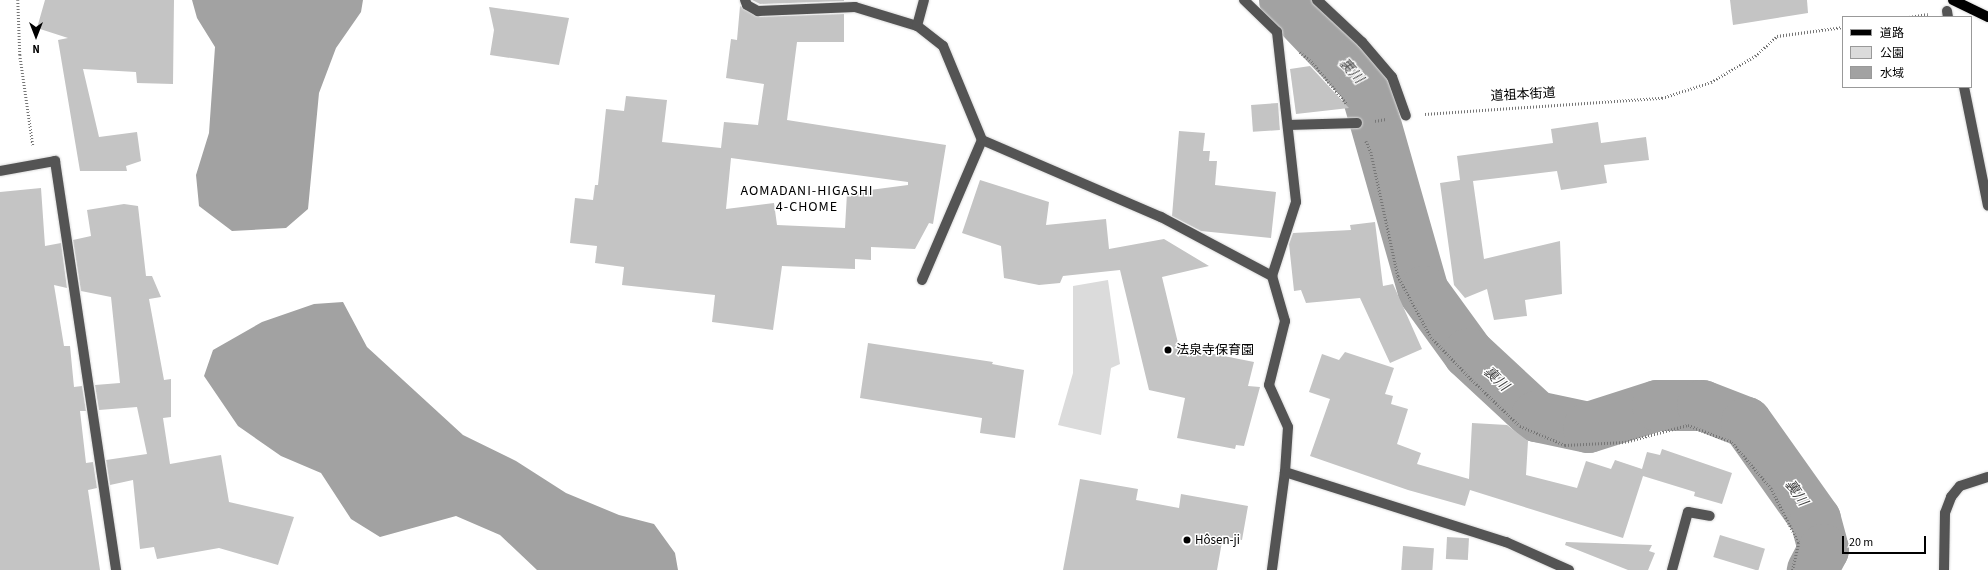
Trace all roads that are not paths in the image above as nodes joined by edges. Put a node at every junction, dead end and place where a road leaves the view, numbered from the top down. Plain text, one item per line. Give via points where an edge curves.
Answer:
1 (745, 0) edge
2 (924, 0) edge
3 (1244, 0) edge
4 (1317, 0) edge
5 (1954, 0) edge
6 (1988, 17) edge
7 (917, 26) junction
8 (1964, 88) edge
9 (1406, 116) road end
10 (1357, 123) road end
11 (1288, 125) junction
12 (982, 140) junction
13 (0, 171) edge
14 (1988, 206) edge
15 (1272, 276) junction
16 (922, 280) dead end
17 (1285, 472) junction
18 (1988, 477) edge
19 (1710, 516) dead end
20 (116, 570) edge
21 (1272, 570) edge
22 (1570, 570) edge
23 (1672, 570) edge
24 (1944, 570) edge

1 - 7 street via 747,5 758,11 855,7
2 - 7 street
3 - 11 street via 1277,32
4 - 9 street via 1362,42 1392,78
5 - 6 main road
7 - 12 street via 943,46
8 - 14 street
10 - 11 street
11 - 15 street via 1296,202
12 - 15 street via 1161,218
12 - 16 street
13 - 20 street via 55,161
15 - 17 street via 1284,321 1270,385 1288,427
17 - 21 street
17 - 22 street via 1506,542
18 - 24 street via 1960,486 1951,498 1945,513
19 - 23 street via 1688,512

